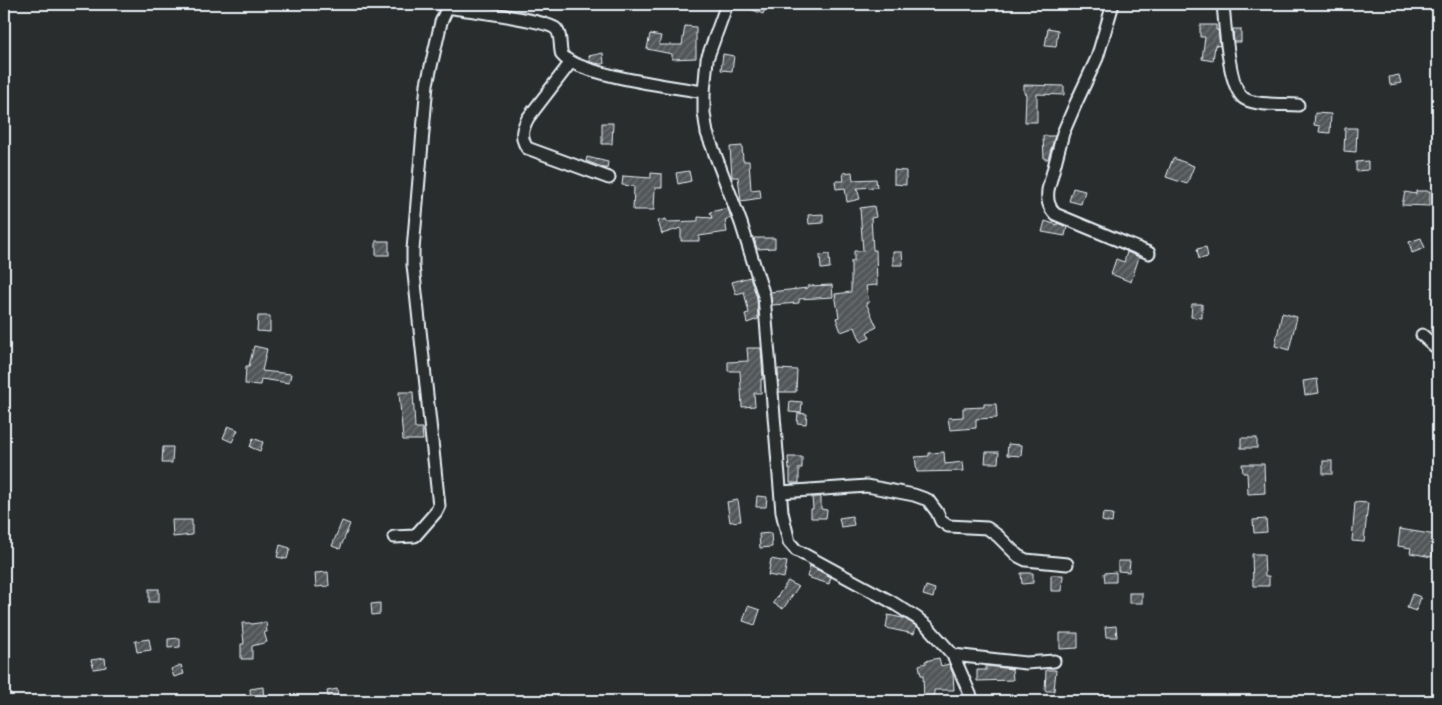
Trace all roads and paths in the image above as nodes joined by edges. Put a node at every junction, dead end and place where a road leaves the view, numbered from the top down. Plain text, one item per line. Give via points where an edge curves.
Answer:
1 (727, 4) edge
2 (1113, 4) edge
3 (1223, 4) edge
4 (571, 62) junction
5 (704, 92) junction
6 (1298, 104) dead end
7 (609, 178) dead end
8 (1149, 254) dead end
9 (1422, 335) dead end
10 (1438, 349) edge
11 (781, 492) junction
12 (394, 537) dead end
13 (1066, 564) dead end
14 (953, 655) junction
15 (1054, 661) dead end
16 (973, 701) edge

1 - 5 street via 708,59
2 - 8 street via 1097,58 1063,133 1047,198 1054,214
3 - 6 street via 1231,72 1239,95 1246,100
4 - 5 street via 617,77
4 - 7 street via 528,118 523,127 524,143 527,148
4 - 12 street via 562,55 559,34 552,27 454,8 449,8 444,15 426,92 413,250 439,506 415,536
5 - 11 street via 707,133 764,296
9 - 10 street
11 - 13 street via 868,486 914,494 928,500 948,526 987,528 1026,560
11 - 14 street via 788,542 796,550 883,596 917,618
14 - 15 street via 1026,663
14 - 16 street

